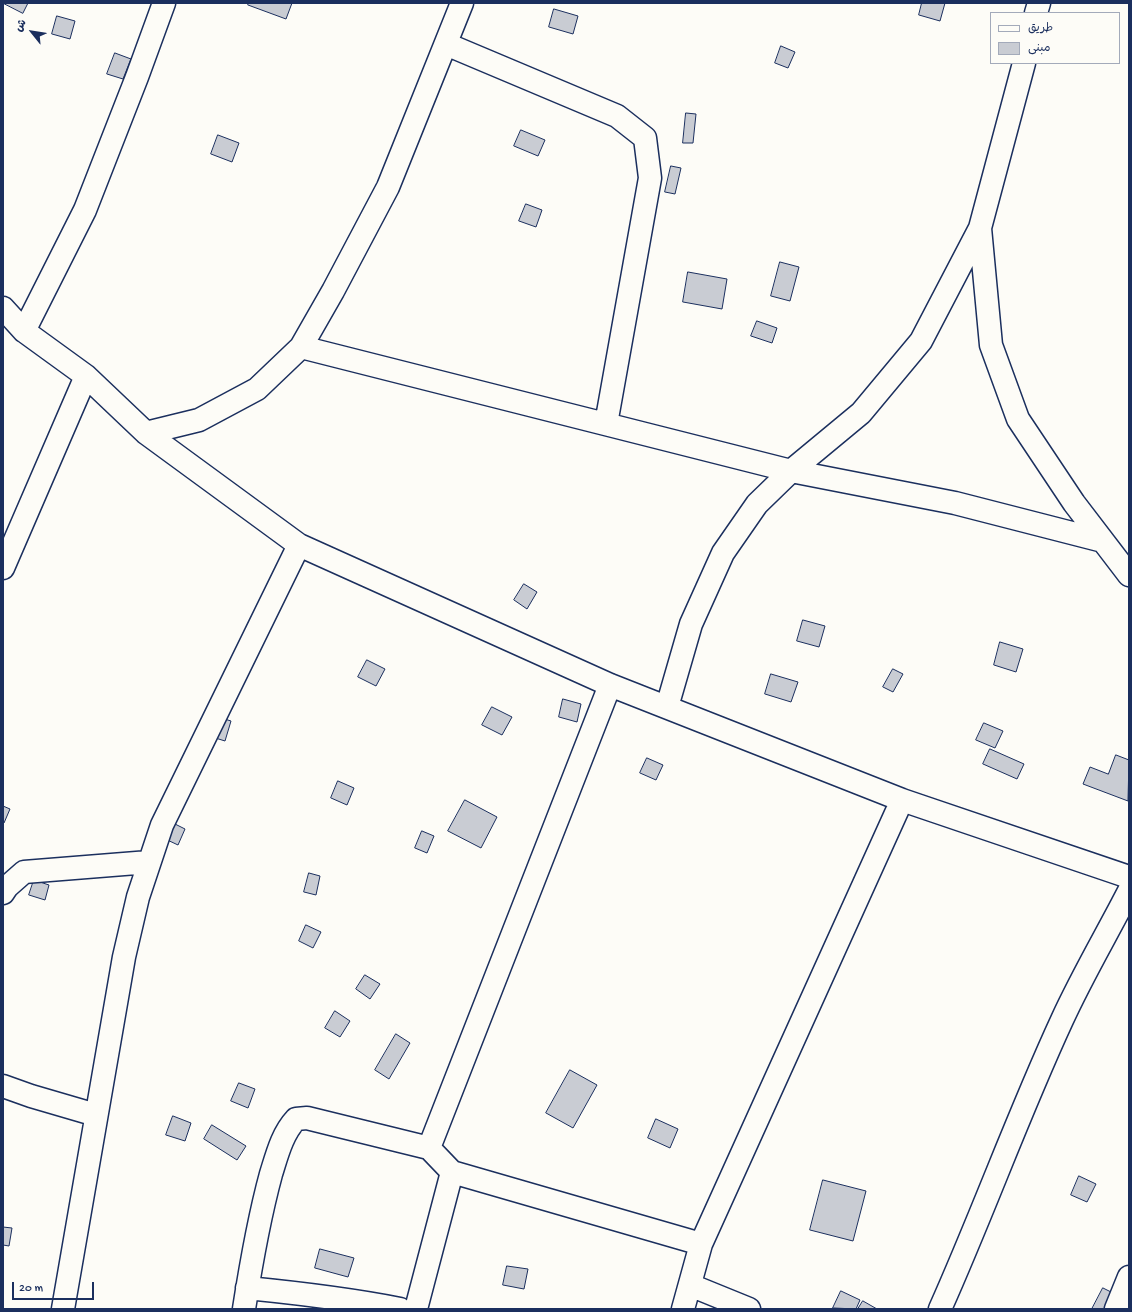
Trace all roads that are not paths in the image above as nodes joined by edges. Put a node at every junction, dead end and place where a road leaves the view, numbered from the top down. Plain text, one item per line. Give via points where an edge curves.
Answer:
1 (164, 3) edge
2 (462, 3) edge
3 (446, 44) junction
4 (1024, 64) edge
5 (980, 228) junction
6 (3, 308) edge
7 (24, 331) junction
8 (301, 347) junction
9 (86, 376) junction
10 (606, 424) junction
11 (146, 433) junction
12 (791, 471) junction
13 (1103, 541) junction
14 (299, 545) junction
15 (3, 568) edge
16 (1129, 575) edge
17 (610, 686) junction
18 (667, 707) junction
19 (902, 800) junction
20 (150, 862) junction
21 (1129, 877) edge
22 (1129, 891) edge
23 (3, 892) edge
24 (3, 1086) edge
25 (96, 1115) junction
26 (428, 1148) junction
27 (452, 1172) junction
28 (701, 1244) junction
29 (1129, 1277) edge
30 (690, 1285) junction
31 (247, 1288) junction
32 (63, 1309) edge
33 (244, 1309) edge
34 (400, 1309) edge
35 (416, 1309) edge
36 (683, 1309) edge
37 (749, 1309) edge
38 (940, 1309) edge
39 (1116, 1309) edge

1 - 7 street via 85,210
2 - 3 street
3 - 8 street via 388,187
3 - 10 street via 617,116 645,138 650,178
4 - 5 street
5 - 12 street via 921,341 861,413
5 - 13 street via 991,345 1018,419 1074,503
6 - 7 street
7 - 9 street
8 - 10 street
8 - 11 street via 257,389 198,420
9 - 11 street
9 - 15 street
10 - 12 street
11 - 14 street
12 - 13 street via 955,503
12 - 18 street via 757,504 723,553 691,624
13 - 16 street
14 - 17 street
14 - 20 street via 162,825
17 - 18 street
17 - 26 street
18 - 19 street
19 - 21 street
19 - 28 street
20 - 23 street via 24,872
20 - 25 street via 138,897 124,956
22 - 38 street via 1062,1019
24 - 25 street
25 - 32 street
26 - 27 street
26 - 31 street via 307,1118 296,1119 288,1127 262,1205
27 - 28 street
27 - 35 street
28 - 30 street
29 - 39 street
30 - 36 street
30 - 37 street
31 - 33 street
31 - 34 street

